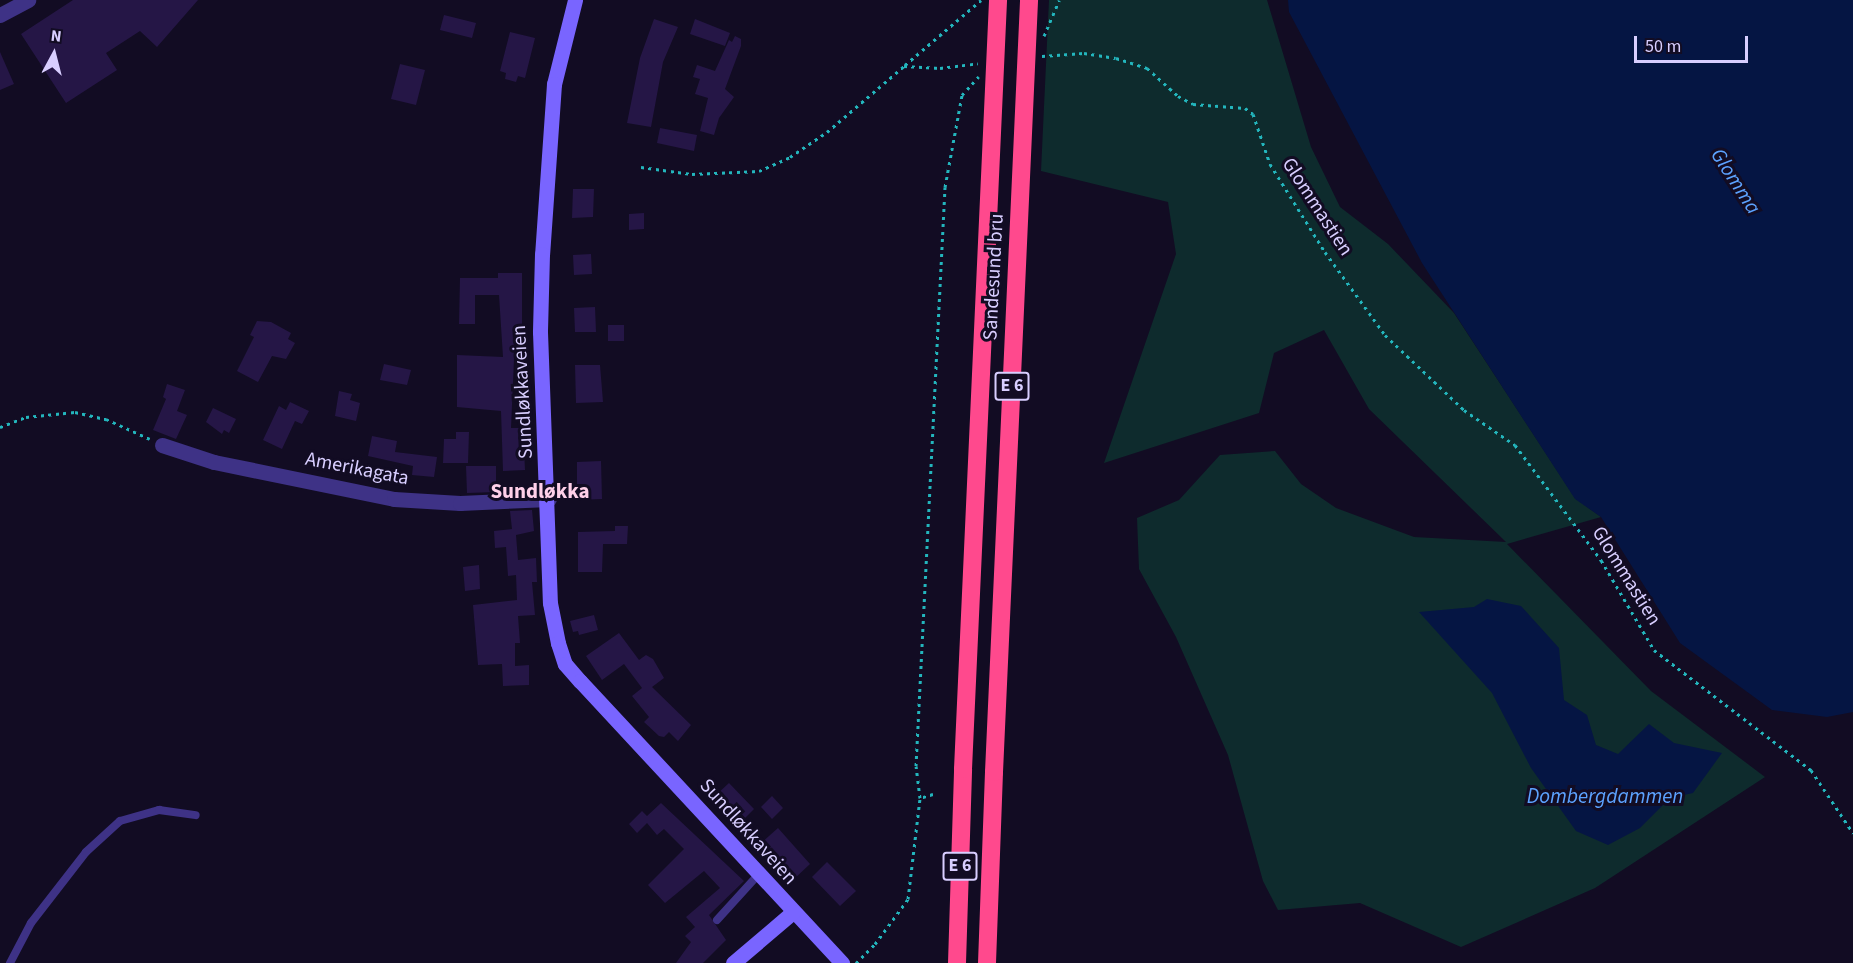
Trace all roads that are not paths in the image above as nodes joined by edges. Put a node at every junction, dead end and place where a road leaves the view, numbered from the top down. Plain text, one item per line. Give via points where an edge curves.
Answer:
1 (28, 0) edge
2 (575, 0) edge
3 (998, 0) edge
4 (1029, 0) edge
5 (0, 15) edge
6 (162, 445) road end
7 (549, 499) junction
8 (196, 815) dead end
9 (758, 875) junction
10 (793, 912) junction
11 (717, 920) dead end
12 (10, 963) edge
13 (733, 963) edge
14 (842, 963) edge
15 (957, 963) edge
16 (987, 963) edge

1 - 5 street
2 - 7 main road, Sundløkkaveien via 555,84 545,174 540,332
3 - 15 highway, Sandesund bru / E 6, bridge
4 - 16 highway, Sandesund bru / E 6, bridge
6 - 7 street, Amerikagata via 214,462 394,499 460,503
7 - 9 main road, Sundløkkaveien via 550,603 565,663
8 - 12 lane via 159,810 120,821 86,852 31,923
9 - 10 main road, Sundløkkaveien
9 - 11 lane
10 - 13 main road
10 - 14 main road, Sundløkkaveien

